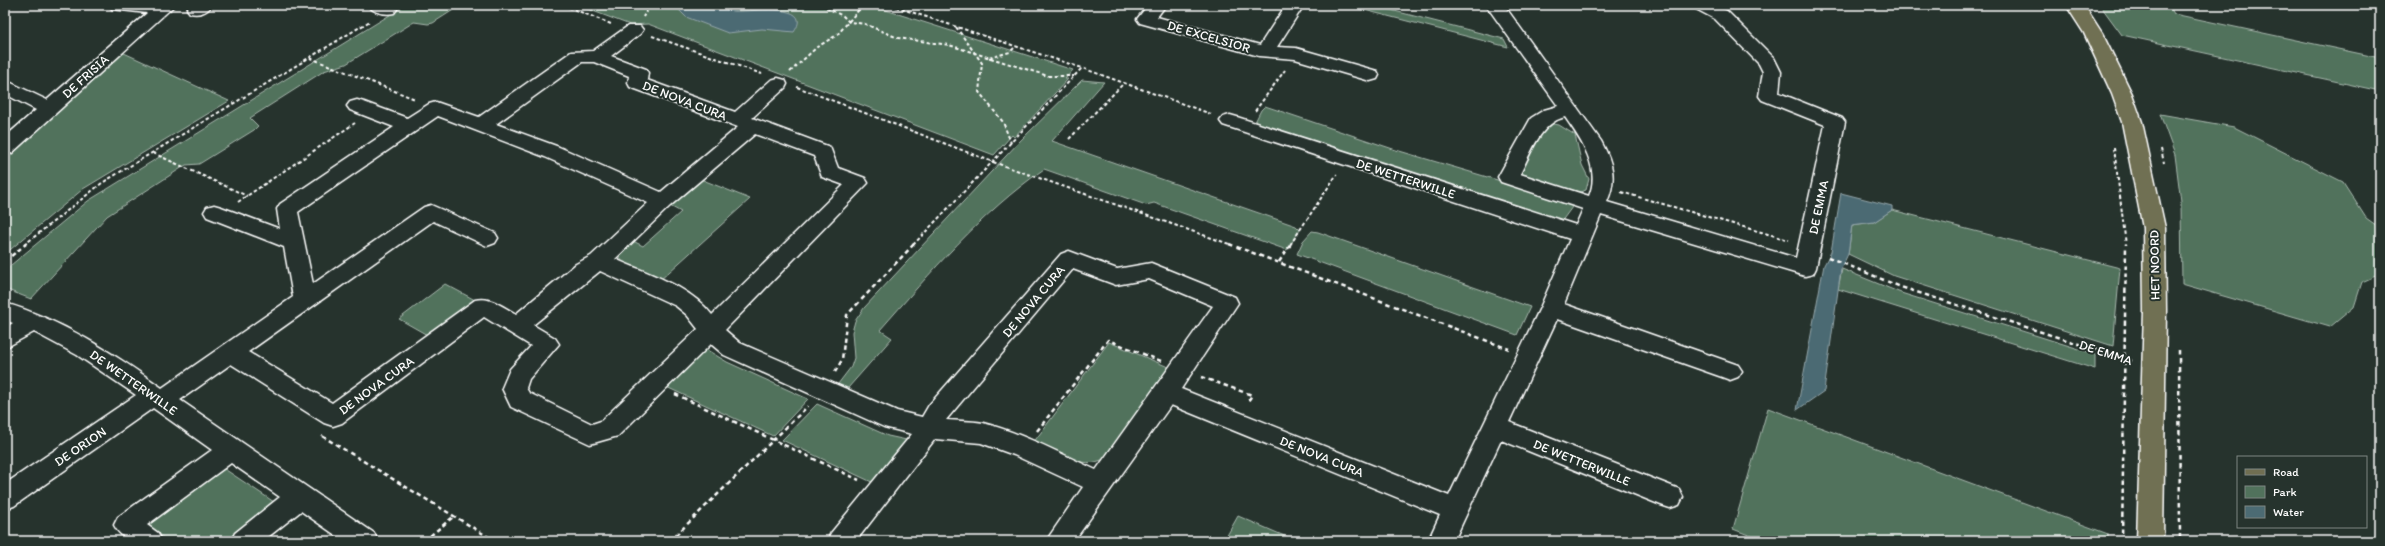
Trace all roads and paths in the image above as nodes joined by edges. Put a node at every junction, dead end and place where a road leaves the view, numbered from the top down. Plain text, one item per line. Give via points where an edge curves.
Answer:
1 (118, 5) edge
2 (563, 5) edge
3 (821, 5) edge
4 (863, 5) edge
5 (890, 5) edge
6 (1157, 5) edge
7 (1295, 5) edge
8 (1495, 5) edge
9 (1702, 5) edge
10 (2075, 5) edge
11 (164, 7) edge
12 (383, 7) edge
13 (849, 22) junction
14 (956, 26) junction
15 (634, 30) junction
16 (1016, 46) junction
17 (1264, 52) junction
18 (1296, 54) junction
19 (977, 55) junction
20 (597, 57) junction
21 (309, 58) junction
22 (988, 58) junction
23 (1082, 68) junction
24 (1370, 75) dead end
25 (1074, 76) junction
26 (780, 82) junction
27 (1124, 83) junction
28 (5, 86) edge
29 (436, 108) junction
30 (48, 109) junction
31 (364, 109) joint
32 (1570, 110) junction
33 (745, 122) junction
34 (1238, 123) junction
35 (482, 124) junction
36 (409, 126) junction
37 (1069, 139) dead end
38 (1012, 143) junction
39 (2113, 144) dead end
40 (5, 148) edge
41 (153, 153) junction
42 (1347, 159) junction
43 (993, 162) junction
44 (1604, 187) junction
45 (247, 196) junction
46 (663, 201) junction
47 (1595, 206) junction
48 (217, 213) joint
49 (1582, 235) junction
50 (487, 238) dead end
51 (295, 243) junction
52 (1810, 246) junction
53 (1828, 257) dead end
54 (5, 261) edge
55 (599, 261) junction
56 (1279, 262) junction
57 (305, 301) junction
58 (1551, 308) junction
59 (5, 311) edge
60 (34, 321) junction
61 (517, 326) junction
62 (711, 330) junction
63 (5, 339) edge
64 (231, 353) junction
65 (1528, 356) junction
66 (2126, 359) junction
67 (2153, 368) junction
68 (1182, 370) junction
69 (1730, 371) dead end
70 (2180, 376) dead end
71 (655, 385) junction
72 (825, 389) junction
73 (1166, 394) junction
74 (158, 398) junction
75 (1236, 422) junction
76 (1495, 427) junction
77 (928, 428) junction
78 (319, 434) dead end
79 (774, 440) junction
80 (1023, 448) junction
81 (230, 450) junction
82 (1101, 484) junction
83 (880, 491) junction
84 (301, 496) junction
85 (1670, 497) dead end
86 (5, 498) edge
87 (1455, 510) junction
88 (453, 517) junction
89 (149, 541) edge
90 (244, 541) edge
91 (365, 541) edge
92 (424, 541) edge
93 (495, 541) edge
94 (670, 541) edge
95 (840, 541) edge
96 (1060, 541) edge
97 (1441, 541) edge
98 (2122, 541) edge
99 (2150, 541) edge

1 - 11 street
2 - 15 path via 624,29
3 - 13 path via 843,16
4 - 13 path
5 - 14 path
6 - 17 street, DE EXCELSIOR via 1146,19
7 - 17 street, DE EXCELSIOR
8 - 32 street
9 - 52 street, DE EMMA via 1722,15 1767,62 1772,72 1769,96 1835,122
10 - 67 main road, HET NOORD via 2122,94 2132,122 2148,192 2154,228
11 - 30 street, DE FRISIA
12 - 21 path
13 - 19 path via 865,24 898,38 950,46
13 - 26 path via 836,35 817,47
14 - 16 path
14 - 19 path
15 - 20 street
15 - 26 path
16 - 22 path via 1010,52
16 - 23 path
17 - 18 street, DE EXCELSIOR
18 - 24 street, DE EXCELSIOR
18 - 34 path
19 - 22 path
19 - 38 path via 982,63 979,92 1005,123
20 - 33 street, DE NOVA CURA via 639,73 637,83
20 - 35 street, DE NOVA CURA via 578,56
21 - 29 path
21 - 41 path
22 - 25 path via 1048,76
23 - 25 path
23 - 27 path
25 - 38 path
26 - 33 street, DE NOVA CURA
26 - 43 path
27 - 34 path
27 - 37 path
28 - 30 street
29 - 35 street
29 - 36 street
30 - 40 street, DE FRISIA
31 - 36 street
31 - 45 path
32 - 44 street via 1599,154
32 - 47 street via 1551,114 1538,122 1508,177
33 - 46 street, DE NOVA CURA
33 - 62 street, DE NOVA CURA via 823,152 829,172 858,183
34 - 42 street, DE WETTERWILLE
35 - 46 street
36 - 51 street via 287,209
38 - 43 path
39 - 66 path, HET NOORD via 2126,242
41 - 45 path
41 - 54 path via 102,183
42 - 49 street, DE WETTERWILLE
42 - 56 path
43 - 56 path
43 - 72 path via 847,315 842,360
44 - 47 street
44 - 52 path
45 - 48 path
46 - 55 street, DE NOVA CURA
47 - 49 street
47 - 52 street, DE EMMA via 1805,268
48 - 51 street
49 - 58 street
50 - 57 street via 430,212
51 - 57 street
53 - 66 path, DE EMMA via 1901,288
55 - 61 street, DE NOVA CURA via 584,270
55 - 62 street via 684,300 696,309
56 - 65 path
57 - 64 street
58 - 65 street
58 - 69 street
59 - 60 street, DE WETTERWILLE
60 - 63 street
60 - 74 street, DE WETTERWILLE via 94,352
61 - 64 street, DE NOVA CURA via 483,306 333,416
61 - 71 street, DE NOVA CURA via 547,344 518,375 514,388 520,400 590,434 608,429
62 - 71 street, DE NOVA CURA
62 - 72 street via 732,349
64 - 74 street
65 - 76 street
66 - 67 path, DE EMMA
66 - 98 path, HET NOORD
67 - 70 path, DE EMMA
67 - 99 main road, HET NOORD
68 - 73 street, DE NOVA CURA
68 - 75 path via 1252,395
68 - 77 street, DE NOVA CURA via 1227,303 1151,271 1116,277 1069,259 938,412
68 - 80 path via 1108,340
71 - 79 path
72 - 77 street via 893,420
72 - 79 path
73 - 75 street, DE NOVA CURA
73 - 82 street, DE NOVA CURA
74 - 81 street, DE WETTERWILLE
74 - 86 street, DE ORION
75 - 87 street, DE NOVA CURA
76 - 85 street, DE WETTERWILLE
76 - 87 street
77 - 80 street via 982,433
77 - 83 street, DE NOVA CURA
78 - 88 path
79 - 83 path
79 - 94 path
80 - 82 street
81 - 84 street, DE WETTERWILLE
81 - 89 street via 127,525
82 - 96 street, DE NOVA CURA
83 - 95 street, DE NOVA CURA
84 - 90 street
84 - 91 street, DE WETTERWILLE
87 - 97 street
88 - 92 path
88 - 93 path

